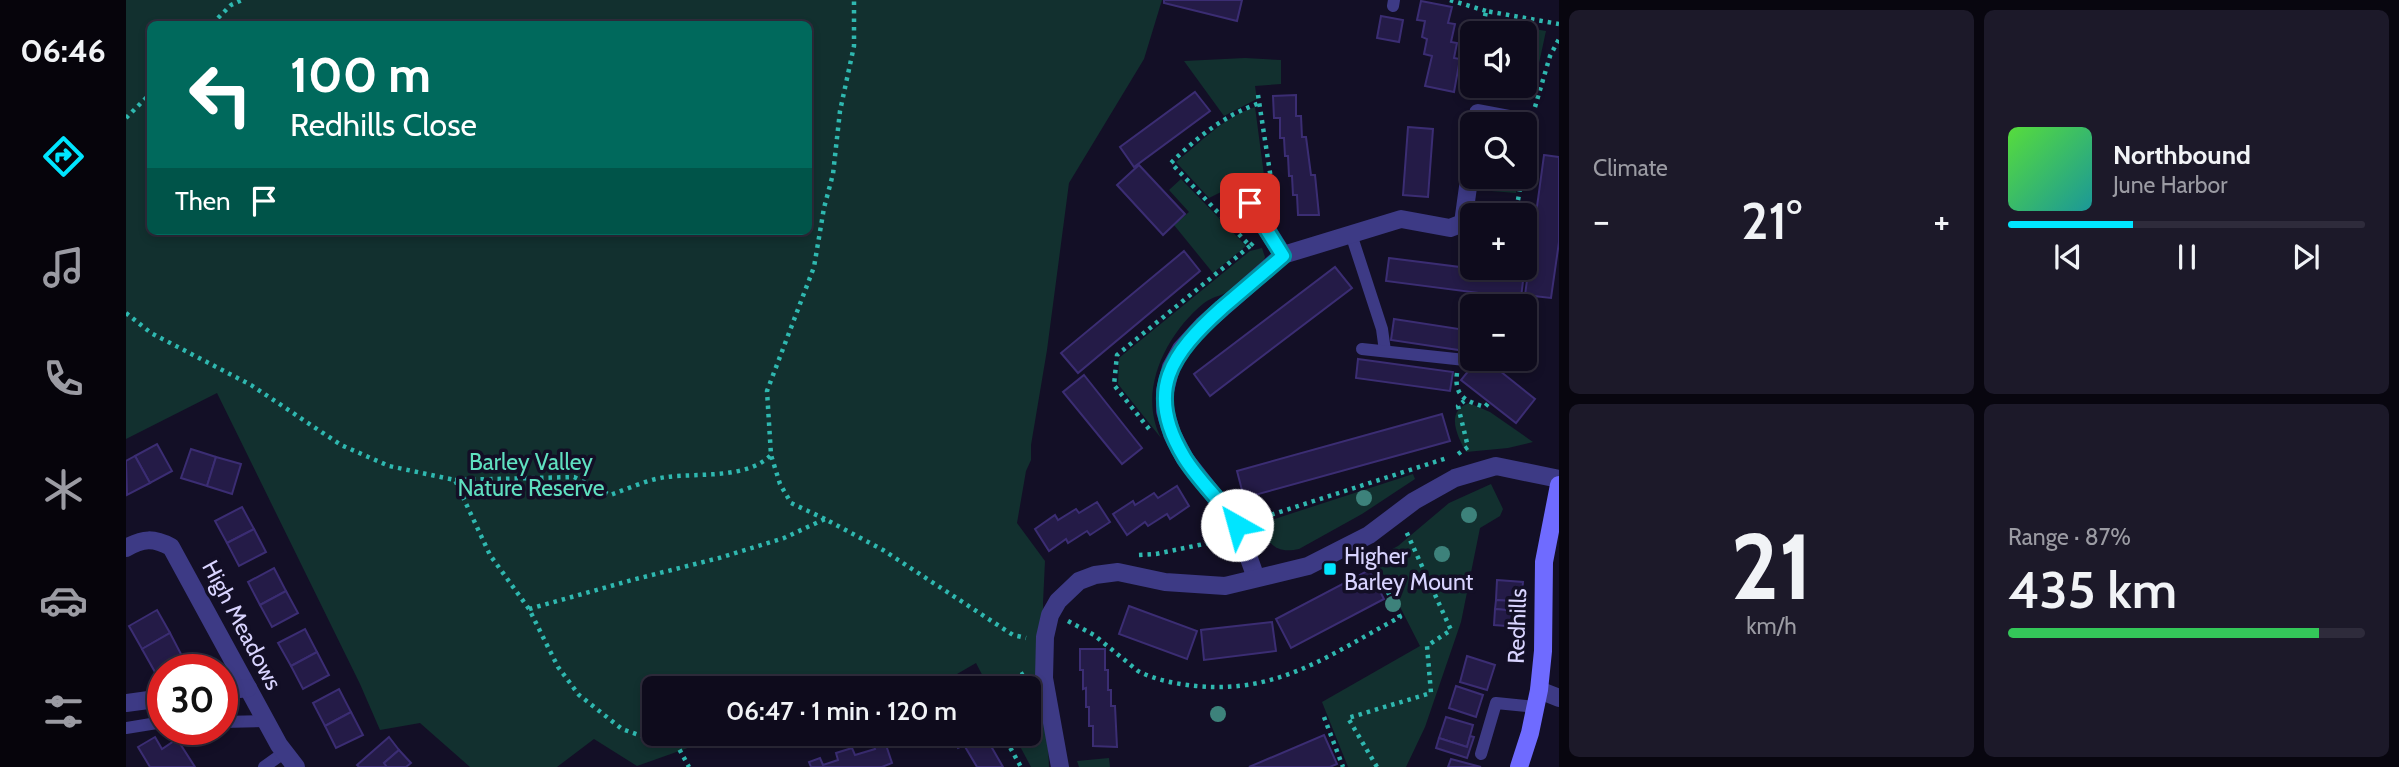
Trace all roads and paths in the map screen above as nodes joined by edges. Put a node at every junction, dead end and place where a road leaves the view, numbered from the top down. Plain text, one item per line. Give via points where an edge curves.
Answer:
1 (242, 0) edge
2 (854, 0) edge
3 (1450, 0) edge
4 (1486, 11) junction
5 (215, 21) edge
6 (1484, 21) edge
7 (1559, 24) edge
8 (1559, 39) edge
9 (1258, 95) dead end
10 (147, 97) edge
11 (1260, 103) junction
12 (1533, 112) edge
13 (126, 118) edge
14 (1250, 203) dead end
15 (1460, 224) edge
16 (1268, 230) junction
17 (1351, 234) junction
18 (1283, 256) junction
19 (126, 313) edge
20 (1362, 349) dead end
21 (1385, 351) junction
22 (1460, 359) edge
23 (1455, 382) dead end
24 (1464, 401) junction
25 (1489, 402) dead end
26 (1458, 454) junction
27 (771, 455) junction
28 (1475, 472) junction
29 (1559, 479) edge
30 (455, 480) junction
31 (1559, 485) edge
32 (1397, 514) junction
33 (825, 519) junction
34 (1239, 530) junction
35 (126, 548) edge
36 (1134, 556) dead end
37 (1370, 556) dead end
38 (1256, 578) junction
39 (529, 610) junction
40 (1052, 612) junction
41 (1045, 637) junction
42 (1045, 661) junction
43 (1019, 676) edge
44 (248, 688) junction
45 (238, 689) edge
46 (1559, 698) edge
47 (1537, 699) junction
48 (147, 700) edge
49 (126, 703) edge
50 (1324, 717) dead end
51 (266, 721) junction
52 (238, 722) edge
53 (147, 725) edge
54 (126, 728) edge
55 (1009, 746) edge
56 (285, 752) junction
57 (1481, 754) dead end
58 (264, 767) edge
59 (296, 767) edge
60 (689, 767) edge
61 (1021, 767) edge
62 (1060, 767) edge
63 (1343, 767) edge
64 (1377, 767) edge
65 (1519, 767) edge

1 - 5 path
2 - 27 path via 854,46 814,267 767,391
3 - 4 path
4 - 6 path
4 - 7 path
8 - 12 path
9 - 11 path
10 - 13 path
11 - 16 path via 1278,222
11 - 16 path via 1225,119 1171,163 1250,246
14 - 16 street
15 - 17 street via 1450,228 1401,219
16 - 18 street
17 - 18 street
17 - 21 lane
18 - 34 street via 1181,349 1165,391 1165,411 1185,459
19 - 30 path via 341,445 389,466
20 - 21 lane
21 - 22 lane
23 - 24 path
24 - 25 path via 1485,407
24 - 26 path via 1458,406 1468,447
26 - 28 path
26 - 34 path
27 - 30 path via 762,464 717,475 664,477 610,495 574,477
27 - 33 path via 791,503
28 - 29 street via 1496,466
28 - 32 street via 1455,478
30 - 39 path via 490,555
31 - 47 street, Redhills via 1544,562
32 - 38 street via 1369,535 1308,566
32 - 64 path via 1451,630 1426,646 1431,693 1348,718
33 - 39 path via 784,538 719,558
33 - 41 path via 1013,635
34 - 36 path
34 - 38 street
35 - 44 street, High Meadows via 152,538 171,547
37 - 40 path via 1401,617 1278,679 1235,687 1147,676 1094,635
38 - 40 street via 1213,586 1104,573 1079,581
39 - 60 path via 558,667 579,695 622,729 677,745
40 - 41 street
41 - 42 street
42 - 43 path
42 - 62 street
44 - 45 street
44 - 51 street, High Meadows
46 - 47 street
47 - 57 lane via 1496,703
47 - 65 street, Redhills
48 - 49 street
50 - 63 path
51 - 52 lane
51 - 56 street, High Meadows
53 - 54 lane
55 - 61 path
56 - 58 lane
56 - 59 street, High Meadows

